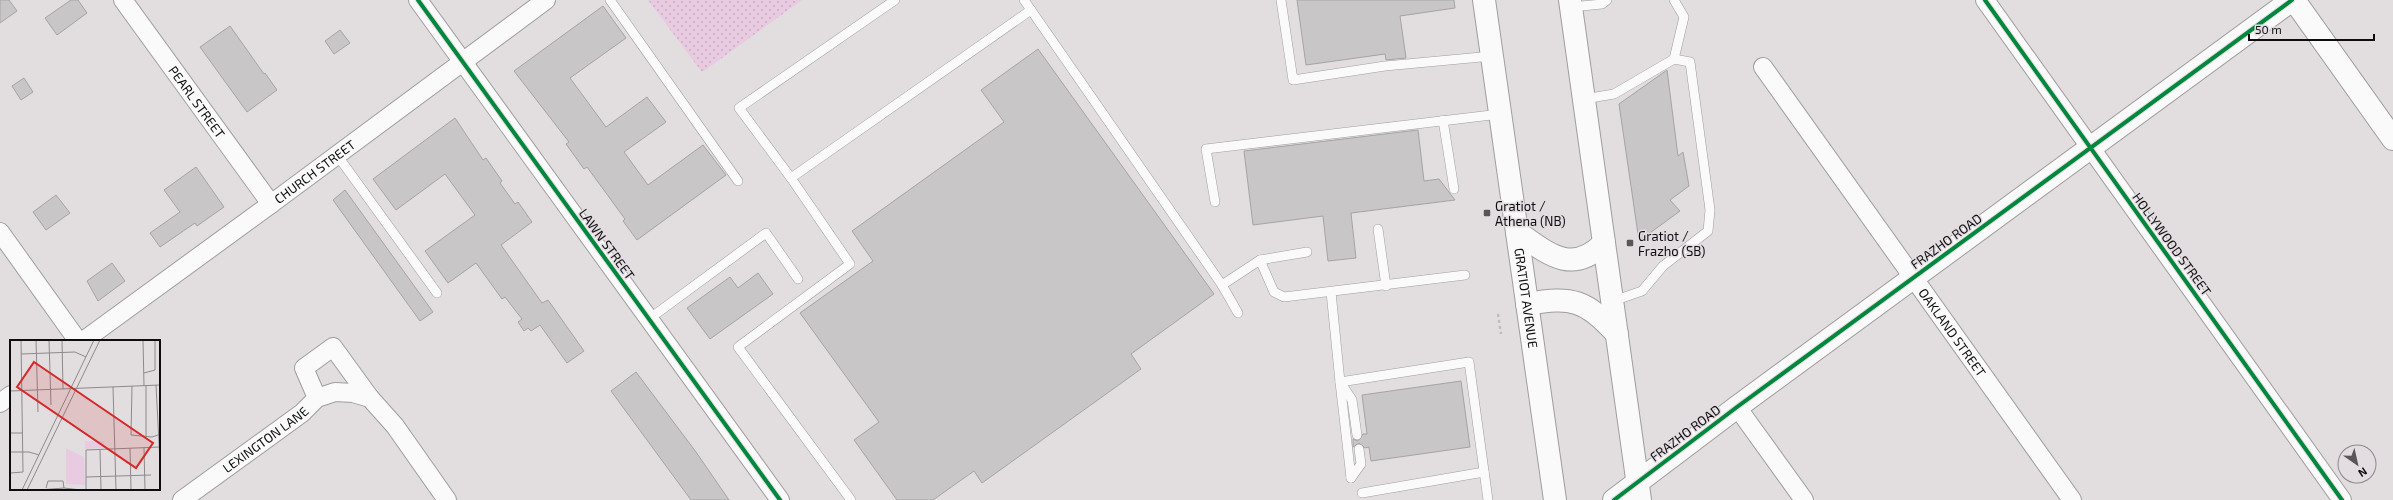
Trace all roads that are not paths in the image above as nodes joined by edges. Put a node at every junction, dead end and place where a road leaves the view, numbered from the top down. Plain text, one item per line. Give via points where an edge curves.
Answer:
1 (123, 0) edge
2 (418, 0) edge
3 (546, 0) edge
4 (610, 0) edge
5 (895, 0) edge
6 (1024, 0) edge
7 (1281, 0) edge
8 (1484, 0) edge
9 (1607, 0) edge
10 (1674, 0) edge
11 (1985, 0) edge
12 (2293, 0) edge
13 (1570, 4) edge
14 (1031, 10) junction
15 (1492, 56) junction
16 (1674, 59) junction
17 (461, 61) junction
18 (1763, 67) dead end
19 (1584, 99) junction
20 (1500, 114) junction
21 (1443, 120) junction
22 (2393, 139) edge
23 (2090, 148) junction
24 (337, 155) junction
25 (791, 178) junction
26 (738, 181) dead end
27 (1454, 189) dead end
28 (1215, 202) dead end
29 (271, 204) junction
30 (1378, 230) dead end
31 (0, 232) edge
32 (1517, 232) junction
33 (1604, 243) junction
34 (1307, 252) dead end
35 (1260, 260) junction
36 (1465, 275) dead end
37 (1913, 278) junction
38 (798, 279) dead end
39 (1222, 285) junction
40 (1386, 286) junction
41 (1331, 292) junction
42 (437, 294) dead end
43 (1612, 301) junction
44 (1527, 304) junction
45 (1238, 313) dead end
46 (649, 319) junction
47 (1617, 334) junction
48 (77, 340) edge
49 (84, 340) edge
50 (1340, 382) junction
51 (362, 395) junction
52 (10, 396) edge
53 (317, 398) junction
54 (0, 403) edge
55 (1737, 407) junction
56 (1357, 435) dead end
57 (1359, 449) dead end
58 (1484, 472) junction
59 (1639, 491) edge
60 (1362, 493) dead end
61 (182, 500) edge
62 (447, 500) edge
63 (780, 500) edge
64 (851, 500) edge
65 (1488, 500) edge
66 (1556, 500) edge
67 (1614, 500) edge
68 (1804, 500) edge
69 (2072, 500) edge
70 (2342, 500) edge

1 - 29 street, PEARL STREET
2 - 17 street, LAWN STREET
3 - 17 street, CHURCH STREET
4 - 26 lane
5 - 25 lane via 739,108
6 - 14 lane
7 - 15 lane via 1293,80 1385,66
8 - 15 main road, GRATIOT AVENUE
9 - 13 lane via 1602,4
10 - 16 lane via 1684,17
11 - 23 street, HOLLYWOOD STREET
12 - 22 main road
12 - 23 main road, FRAZHO ROAD
13 - 19 main road
14 - 25 lane
14 - 39 lane
15 - 20 main road, GRATIOT AVENUE
16 - 19 lane via 1614,94
16 - 43 lane via 1690,62 1710,210 1708,231 1663,266 1642,291
17 - 24 street, CHURCH STREET
17 - 46 street, LAWN STREET
18 - 37 street, OAKLAND STREET
19 - 33 main road
20 - 21 lane
20 - 32 main road, GRATIOT AVENUE
21 - 27 lane
21 - 28 lane via 1206,149
23 - 37 main road, FRAZHO ROAD
23 - 70 street, HOLLYWOOD STREET
24 - 29 street, CHURCH STREET
24 - 42 lane
25 - 64 lane via 850,264 738,347
29 - 49 street, CHURCH STREET
30 - 40 lane
31 - 48 street
32 - 33 main road via 1545,251 1568,260 1587,257
32 - 44 main road, GRATIOT AVENUE
33 - 43 main road
34 - 35 lane
35 - 39 lane
35 - 41 lane via 1274,292 1284,297
36 - 40 lane
37 - 55 main road, FRAZHO ROAD
37 - 69 street, OAKLAND STREET
38 - 46 lane via 766,233
39 - 45 lane
40 - 41 lane
41 - 50 lane
43 - 47 main road
44 - 47 main road via 1554,299 1577,302 1601,318
44 - 66 main road, GRATIOT AVENUE
46 - 63 street, LAWN STREET
47 - 59 main road
50 - 56 lane via 1352,400
50 - 57 lane via 1351,478 1361,464
50 - 58 lane via 1469,362
51 - 53 street, LEXINGTON LANE via 335,392
51 - 53 street via 333,347 304,368
51 - 62 street via 395,426
52 - 54 street
53 - 61 street, LEXINGTON LANE via 302,413
55 - 59 main road, FRAZHO ROAD
55 - 68 street
58 - 60 lane
58 - 65 lane
59 - 67 main road, FRAZHO ROAD

